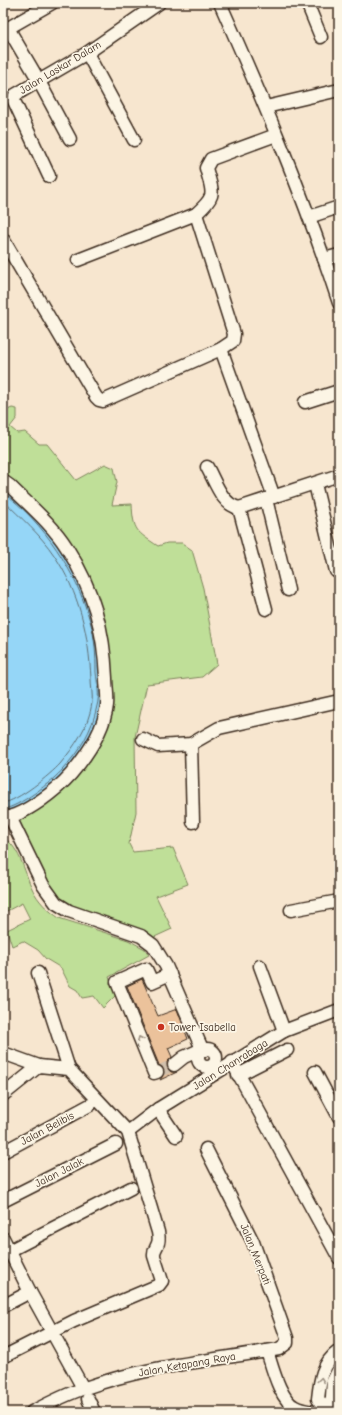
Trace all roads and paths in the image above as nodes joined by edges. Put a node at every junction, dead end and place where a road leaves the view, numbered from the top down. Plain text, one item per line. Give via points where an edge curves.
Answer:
1 (52, 3) edge
2 (159, 3) edge
3 (220, 3) edge
4 (307, 3) edge
5 (5, 29) edge
6 (321, 38) dead end
7 (87, 53) junction
8 (38, 80) junction
9 (339, 90) edge
10 (9, 101) edge
11 (266, 107) junction
12 (276, 135) junction
13 (70, 139) dead end
14 (134, 140) dead end
15 (49, 176) dead end
16 (339, 207) edge
17 (196, 214) junction
18 (309, 217) junction
19 (3, 239) edge
20 (339, 255) edge
21 (324, 259) junction
22 (78, 260) dead end
23 (337, 290) edge
24 (339, 304) edge
25 (221, 349) junction
26 (339, 391) edge
27 (304, 402) dead end
28 (207, 467) dead end
29 (339, 475) edge
30 (3, 481) edge
31 (315, 484) junction
32 (270, 498) junction
33 (239, 508) junction
34 (336, 571) dead end
35 (288, 590) dead end
36 (266, 609) dead end
37 (339, 701) edge
38 (143, 739) dead end
39 (191, 744) junction
40 (7, 817) edge
41 (193, 822) dead end
42 (339, 901) edge
43 (291, 910) dead end
44 (260, 966) dead end
45 (38, 973) dead end
46 (170, 974) junction
47 (339, 1010) edge
48 (284, 1031) junction
49 (203, 1050) junction
50 (287, 1050) dead end
51 (3, 1053) edge
52 (216, 1057) junction
53 (232, 1062) junction
54 (174, 1065) tunnel mouth
55 (202, 1065) junction
56 (39, 1066) junction
57 (69, 1069) junction
58 (157, 1072) dead end
59 (315, 1072) dead end
60 (238, 1075) junction
61 (188, 1090) junction
62 (3, 1095) edge
63 (90, 1105) dead end
64 (158, 1109) junction
65 (339, 1117) edge
66 (128, 1132) junction
67 (176, 1136) dead end
68 (116, 1144) dead end
69 (206, 1149) dead end
70 (3, 1152) edge
71 (131, 1188) dead end
72 (3, 1201) edge
73 (3, 1238) edge
74 (6, 1252) edge
75 (339, 1258) edge
76 (30, 1292) junction
77 (3, 1306) edge
78 (52, 1331) junction
79 (267, 1351) junction
80 (339, 1351) edge
81 (3, 1357) edge
82 (339, 1370) edge
83 (85, 1393) junction
84 (290, 1410) edge
85 (32, 1412) edge
86 (94, 1412) edge
87 (313, 1412) edge
88 (328, 1412) edge
89 (331, 1412) edge

1 - 5 street
2 - 7 street, Jalan Laskar Dalam
3 - 11 street
4 - 6 street
5 - 8 street
7 - 8 street, Jalan Laskar Dalam
7 - 14 street
8 - 10 street, Jalan Laskar Dalam
8 - 13 street
9 - 11 street
10 - 15 street, Jalan Laskar Dalam
11 - 12 street
12 - 17 street via 211,159 206,168 213,194 210,201
12 - 18 street
16 - 18 street
17 - 22 street
17 - 25 street via 234,334 232,343
18 - 21 street
19 - 25 street via 99,400 106,400
20 - 21 street
21 - 23 street
23 - 24 street
25 - 32 street
26 - 27 street
28 - 33 street via 225,500
29 - 31 street
30 - 40 street via 50,524 68,549 88,590 99,619 105,657 107,705 98,734 84,759 62,785 35,804
31 - 32 street
31 - 34 street
32 - 33 street
32 - 35 street
33 - 36 street
37 - 39 street via 219,728
38 - 39 street via 158,746
39 - 41 street
40 - 46 street via 43,885 56,903 69,911 148,940
42 - 43 street
44 - 48 street
45 - 57 street
46 - 49 street
58 -> 46 street via 154,1073 116,982 146,969 152,982
47 - 48 street, Jalan Chanrabaga
48 - 53 street, Jalan Chanrabaga
49 - 52 street via 212,1051
49 - 54 street via 184,1057
49 - 55 street via 199,1058
50 - 60 street
51 - 56 street
52 - 53 street
52 - 55 street via 213,1065
53 - 60 street
53 - 61 street, Jalan Chanrabaga
55 - 61 street
56 - 57 street
56 - 62 street
57 - 66 street
59 - 65 street
60 - 75 street
61 - 64 street, Jalan Chanrabaga
63 - 70 street, Jalan Belibis
64 - 66 street, Jalan Chanrabaga
64 - 67 street
66 - 78 street via 158,1232 159,1244 154,1256 162,1281 159,1285
68 - 72 street, Jalan Jalak
69 - 79 street, Jalan Merpati via 253,1242 287,1338 287,1342 281,1348
71 - 74 street
73 - 74 street
74 - 76 street
76 - 77 street
76 - 78 street
78 - 81 street
78 - 83 street
79 - 83 street, Jalan Ketapang Raya via 142,1372
79 - 84 street
88 -> 80 street via 318,1399 321,1374 326,1364
82 - 89 street via 333,1381
83 - 85 street, Jalan Ketapang Raya
83 - 86 street
84 - 87 street

